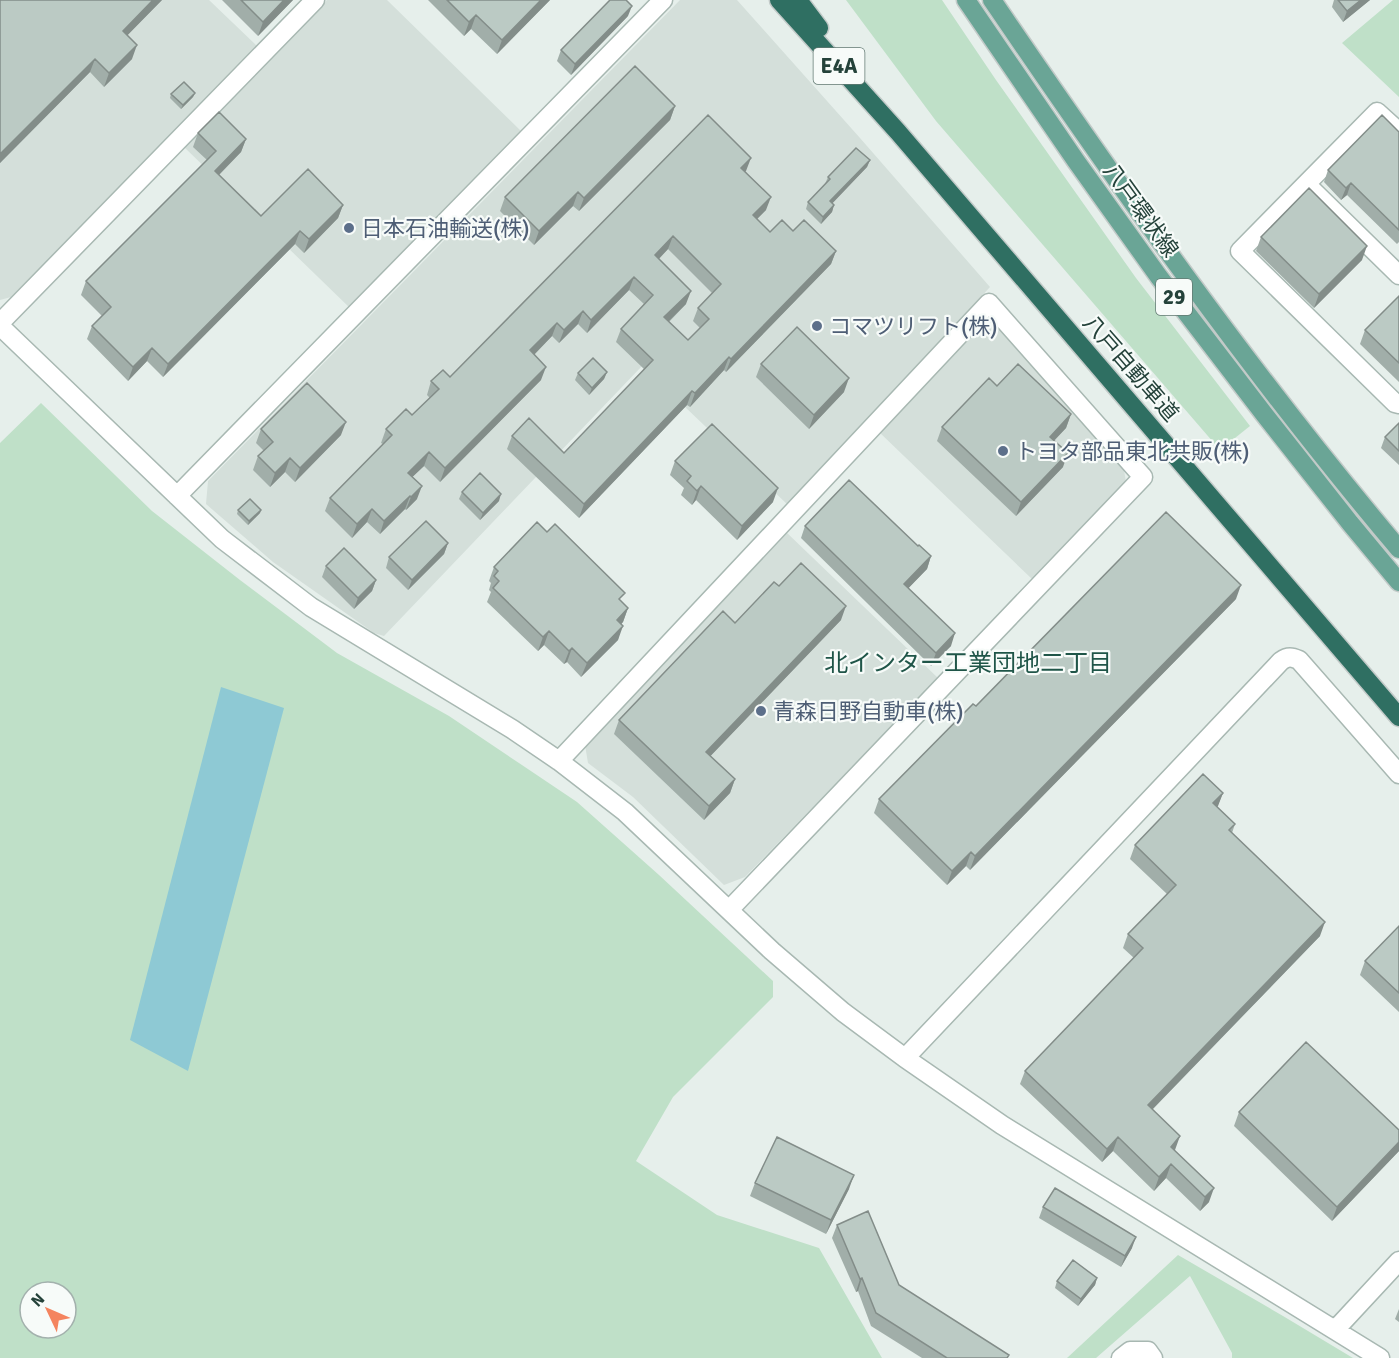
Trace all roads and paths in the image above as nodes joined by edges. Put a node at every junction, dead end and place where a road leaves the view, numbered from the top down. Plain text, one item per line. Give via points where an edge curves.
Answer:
1 (315, 0) edge
2 (663, 0) edge
3 (779, 0) edge
4 (798, 0) edge
5 (966, 0) edge
6 (992, 0) edge
7 (898, 132) junction
8 (1399, 132) edge
9 (1306, 184) junction
10 (1399, 275) edge
11 (0, 324) edge
12 (1399, 404) edge
13 (177, 496) junction
14 (1399, 549) edge
15 (1399, 582) edge
16 (1399, 717) edge
17 (559, 761) junction
18 (1399, 774) edge
19 (729, 910) junction
20 (905, 1058) junction
21 (1399, 1261) edge
22 (1335, 1330) junction
23 (1121, 1358) edge
24 (1153, 1358) edge
25 (1380, 1358) edge

1 - 11 street
2 - 13 street
3 - 7 highway, 八戸自動車道 / E4A
4 - 7 highway, 八戸自動車道 / E4A
5 - 15 main road, 八戸環状線 / 29 via 1159,277
6 - 14 main road, 八戸環状線 / 29 via 1094,149 1280,402
7 - 16 highway, 八戸自動車道 / E4A
8 - 9 street via 1377,112
9 - 10 street
9 - 12 street via 1240,251
11 - 13 street
13 - 17 street via 222,539 311,607
17 - 19 street via 625,812
17 - 19 street via 989,303 1143,477
18 - 20 street via 1299,660 1287,657
19 - 20 street via 843,1012
20 - 22 street via 1002,1125
21 - 22 street
22 - 25 street
23 - 24 street via 1130,1351 1148,1351

